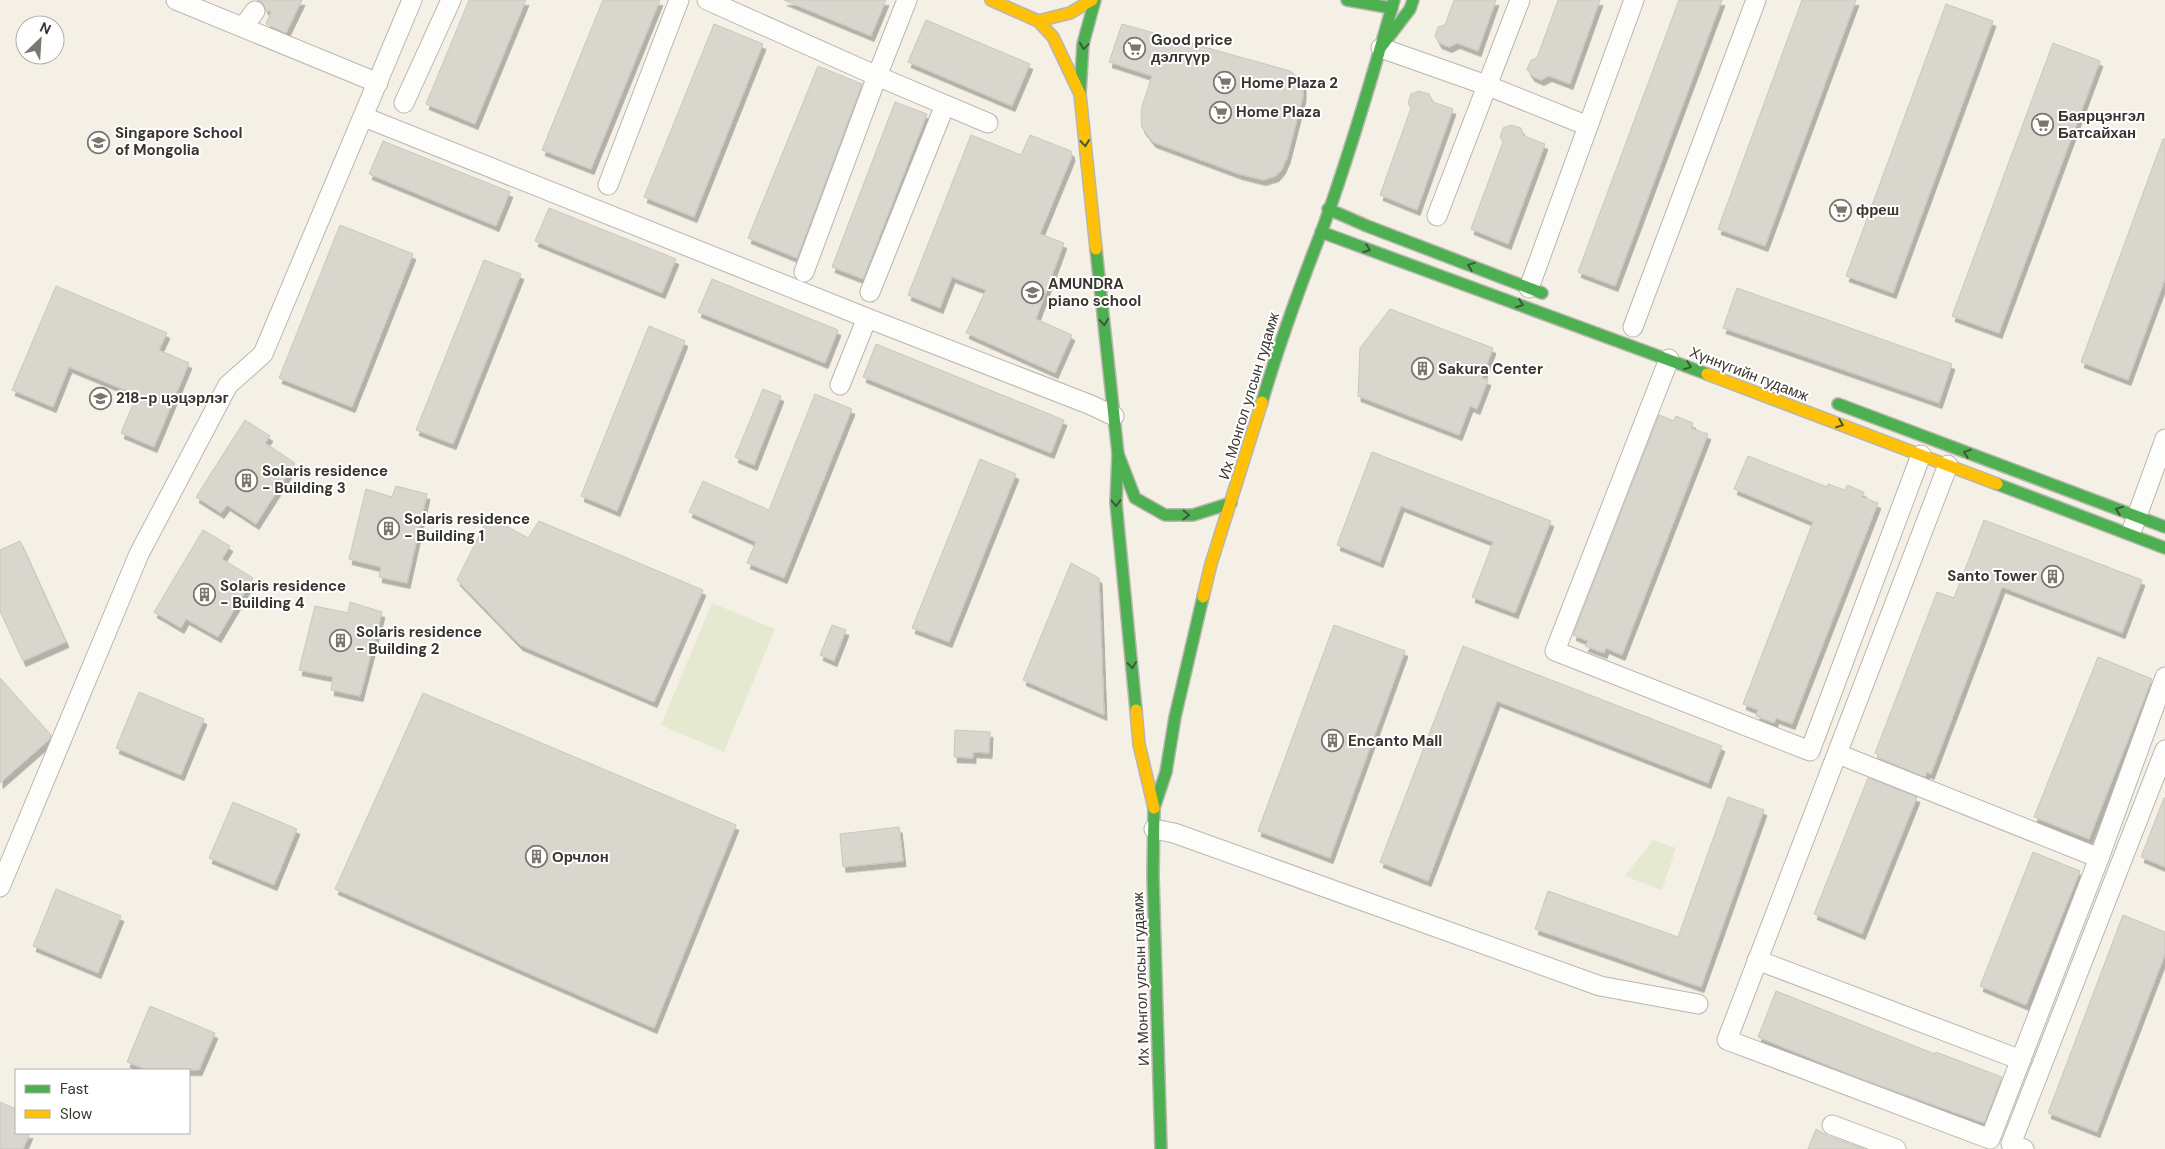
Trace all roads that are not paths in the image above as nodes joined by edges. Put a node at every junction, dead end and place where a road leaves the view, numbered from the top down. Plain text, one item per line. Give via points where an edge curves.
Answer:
1 (176, 0) edge
2 (412, 0) edge
3 (451, 0) edge
4 (679, 0) edge
5 (707, 0) edge
6 (907, 0) edge
7 (991, 0) edge
8 (1093, 0) edge
9 (1347, 0) edge
10 (1413, 0) edge
11 (1520, 0) edge
12 (1634, 0) edge
13 (1756, 0) edge
14 (1393, 4) edge
15 (255, 11) dead end
16 (1038, 21) junction
17 (243, 26) junction
18 (1381, 48) junction
19 (876, 76) junction
20 (378, 82) junction
21 (1486, 85) junction
22 (1080, 94) junction
23 (404, 103) dead end
24 (945, 105) junction
25 (364, 117) junction
26 (988, 123) dead end
27 (1588, 126) junction
28 (608, 185) dead end
29 (1328, 209) junction
30 (1437, 216) dead end
31 (1321, 232) junction
32 (804, 272) dead end
33 (1529, 288) junction
34 (870, 292) dead end
35 (1555, 298) dead end
36 (867, 318) junction
37 (1633, 327) dead end
38 (1670, 359) junction
39 (840, 385) dead end
40 (1824, 399) dead end
41 (1114, 416) junction
42 (2165, 439) edge
43 (1118, 454) junction
44 (1921, 455) junction
45 (1948, 465) junction
46 (1232, 503) junction
47 (2136, 516) junction
48 (2165, 527) edge
49 (2130, 535) junction
50 (2165, 548) edge
51 (2165, 678) edge
52 (2165, 750) edge
53 (1838, 754) junction
54 (1154, 808) junction
55 (1154, 829) junction
56 (2098, 858) junction
57 (0, 887) edge
58 (1757, 960) junction
59 (1698, 1004) dead end
60 (2021, 1060) junction
61 (1832, 1125) dead end
62 (1161, 1149) edge
63 (1896, 1149) edge
64 (2024, 1149) edge

1 - 17 street
2 - 20 street
3 - 23 street
4 - 28 street
5 - 19 street
6 - 19 street
7 - 16 main road
8 - 16 main road via 1070,13
8 -> 22 main road via 1083,44
9 - 14 main road
10 - 18 main road
11 - 21 street
12 - 27 street
13 - 37 street
14 - 18 main road, Их Монгол улсын гудамж
15 - 17 street
16 - 22 main road via 1053,37
17 - 20 street
18 - 21 street
18 - 29 main road, Их Монгол улсын гудамж
19 - 24 street
19 - 32 street
20 - 25 street
21 - 27 street
21 - 30 street
22 -> 41 main road
24 - 26 street
24 - 34 street
25 - 36 street
25 - 57 street via 264,354 228,385 139,554
27 - 33 street
29 - 31 main road, Их Монгол улсын гудамж
33 -> 29 main road
31 -> 38 main road, Хүннүгийн гудамж
31 - 46 main road, Их Монгол улсын гудамж via 1269,377
33 - 35 main road
36 - 39 street
36 - 41 street
38 -> 44 main road, Хүннүгийн гудамж
38 - 44 street via 1555,651 1810,751
47 -> 40 main road, Хүннүгийн гудамж
41 - 43 main road
42 - 47 street
43 -> 46 main road via 1135,498 1165,515 1193,515
43 -> 54 main road, Их Монгол улсын гудамж via 1116,503 1139,744
44 - 45 main road, Хүннүгийн гудамж
45 - 49 main road, Хүннүгийн гудамж
45 - 53 street
46 - 54 main road, Их Монгол улсын гудамж via 1210,564 1175,717 1166,772
47 - 48 main road, Хүннүгийн гудамж
47 - 49 street
49 - 50 main road, Хүннүгийн гудамж
51 - 56 street
52 - 64 street via 2011,1144
53 - 56 street
53 - 58 street
54 - 55 main road, Их Монгол улсын гудамж
55 - 59 street via 1174,833 1600,986
55 - 62 main road, Их Монгол улсын гудамж
56 - 60 street
58 - 60 street
58 - 60 street via 1727,1040 1990,1139
61 - 63 street

